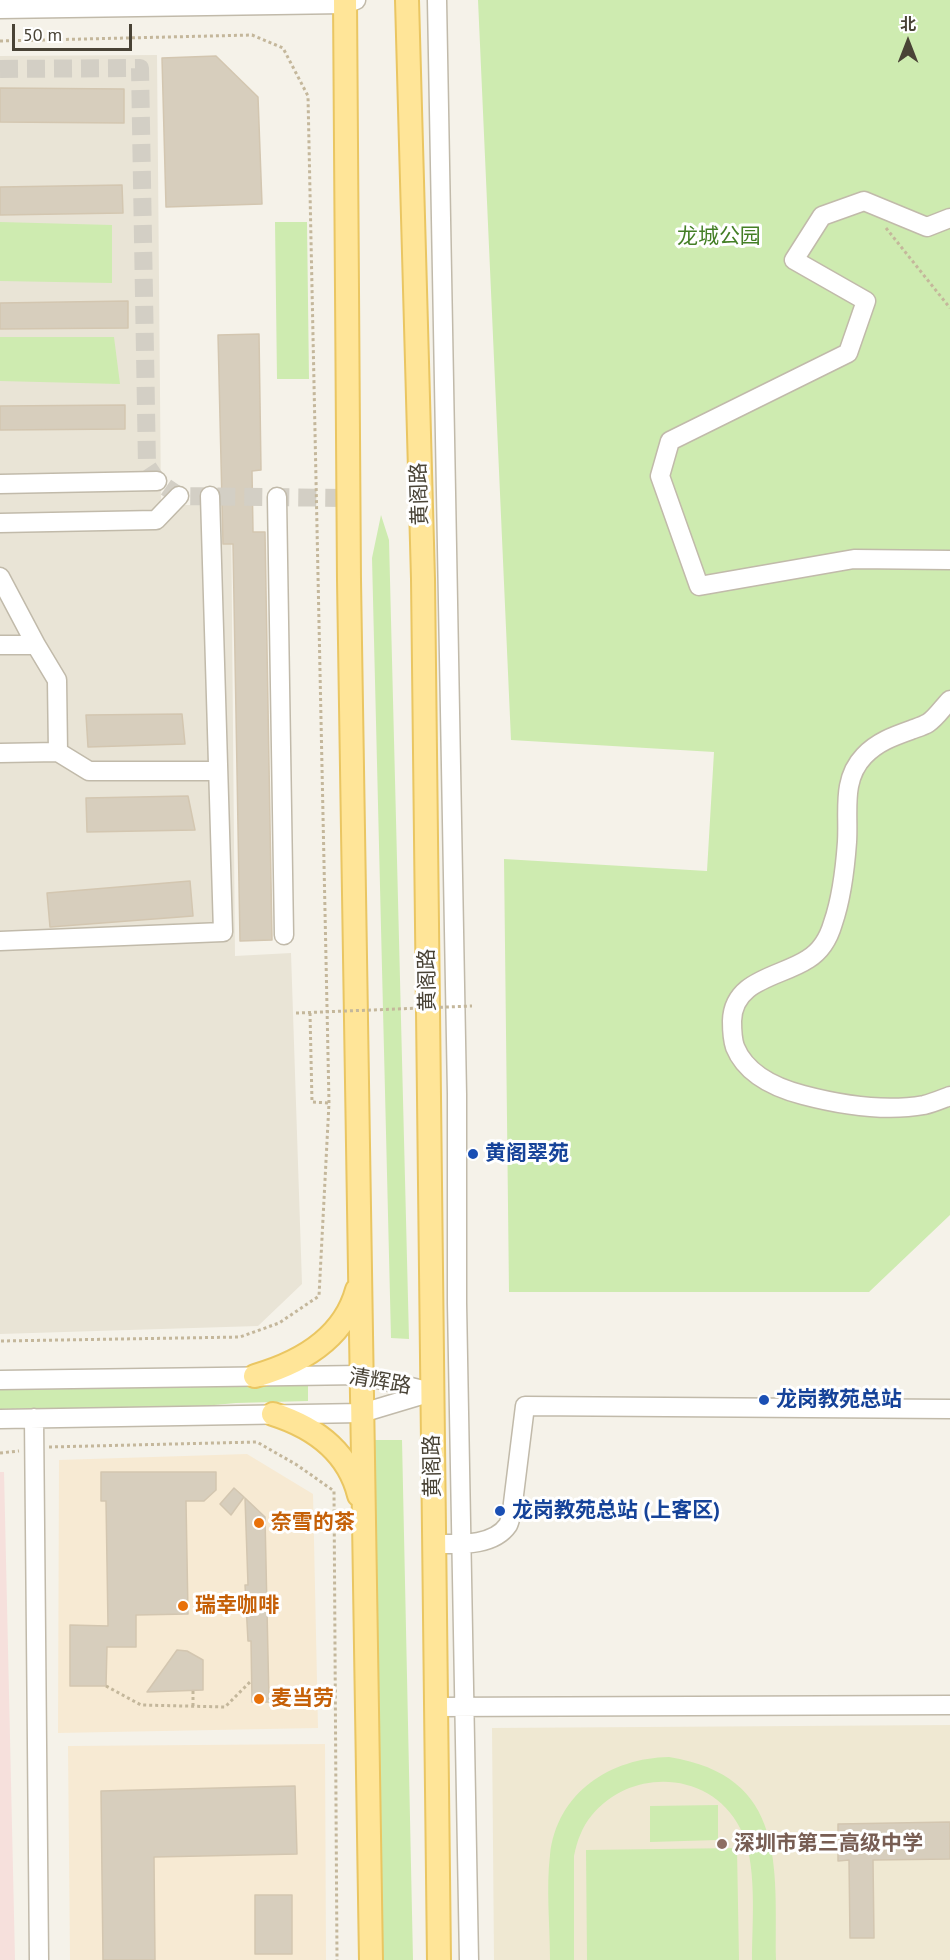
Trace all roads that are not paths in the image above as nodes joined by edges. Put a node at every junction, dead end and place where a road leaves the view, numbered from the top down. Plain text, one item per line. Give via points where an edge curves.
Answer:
1 (406, 0) edge
2 (437, 0) edge
3 (349, 1) edge
4 (0, 9) edge
5 (950, 218) edge
6 (158, 481) dead end
7 (0, 484) edge
8 (179, 496) dead end
9 (210, 496) dead end
10 (277, 497) dead end
11 (0, 523) edge
12 (950, 560) edge
13 (0, 577) edge
14 (0, 645) edge
15 (36, 645) junction
16 (950, 700) edge
17 (0, 753) edge
18 (58, 753) junction
19 (218, 771) junction
20 (284, 935) dead end
21 (0, 941) edge
22 (950, 1096) edge
23 (360, 1280) junction
24 (362, 1374) junction
25 (255, 1376) junction
26 (0, 1380) edge
27 (432, 1392) junction
28 (950, 1409) edge
29 (362, 1413) junction
30 (273, 1414) junction
31 (34, 1418) junction
32 (0, 1419) edge
33 (364, 1511) junction
34 (434, 1544) junction
35 (461, 1544) junction
36 (950, 1705) edge
37 (436, 1707) junction
38 (464, 1707) junction
39 (39, 1960) edge
40 (371, 1960) edge
41 (440, 1960) edge
42 (469, 1960) edge

1 - 27 main road, 黄阁路 via 423,579
2 - 35 street via 457,1070
3 - 4 street
3 - 23 main road via 349,568
5 - 12 street via 927,227 864,201 822,216 794,260 866,301 848,353 670,441 660,476 699,586 854,559
6 - 7 street
8 - 11 street via 156,520
9 - 19 street
10 - 20 street
13 - 15 street
14 - 15 street
15 - 18 street via 57,680
16 - 22 street via 928,723 885,740 864,756 852,772 847,793 845,872 830,933 808,959 760,980 743,993 732,1009 732,1037 738,1054 749,1069 785,1090 855,1105 887,1107 925,1105
17 - 18 street
18 - 19 street via 88,771
19 - 21 street via 223,932
23 - 24 main road
23 - 25 main road via 346,1315 319,1346 301,1359
24 - 25 street, 清辉路
24 - 27 street, 清辉路
24 - 29 main road
25 - 26 street, 清辉路
27 - 29 street, 清辉路
27 - 34 main road, 黄阁路
28 - 35 street via 525,1406 507,1526 493,1538
29 - 30 street, 清辉路
29 - 33 main road
30 - 31 street, 清辉路
30 - 33 main road via 298,1422 320,1435 336,1451 353,1478
31 - 32 street, 清辉路
31 - 39 street
33 - 40 main road
34 - 35 street
34 - 37 main road, 黄阁路
35 - 38 street
36 - 38 street
37 - 38 street
37 - 41 main road, 黄阁路
38 - 42 street

